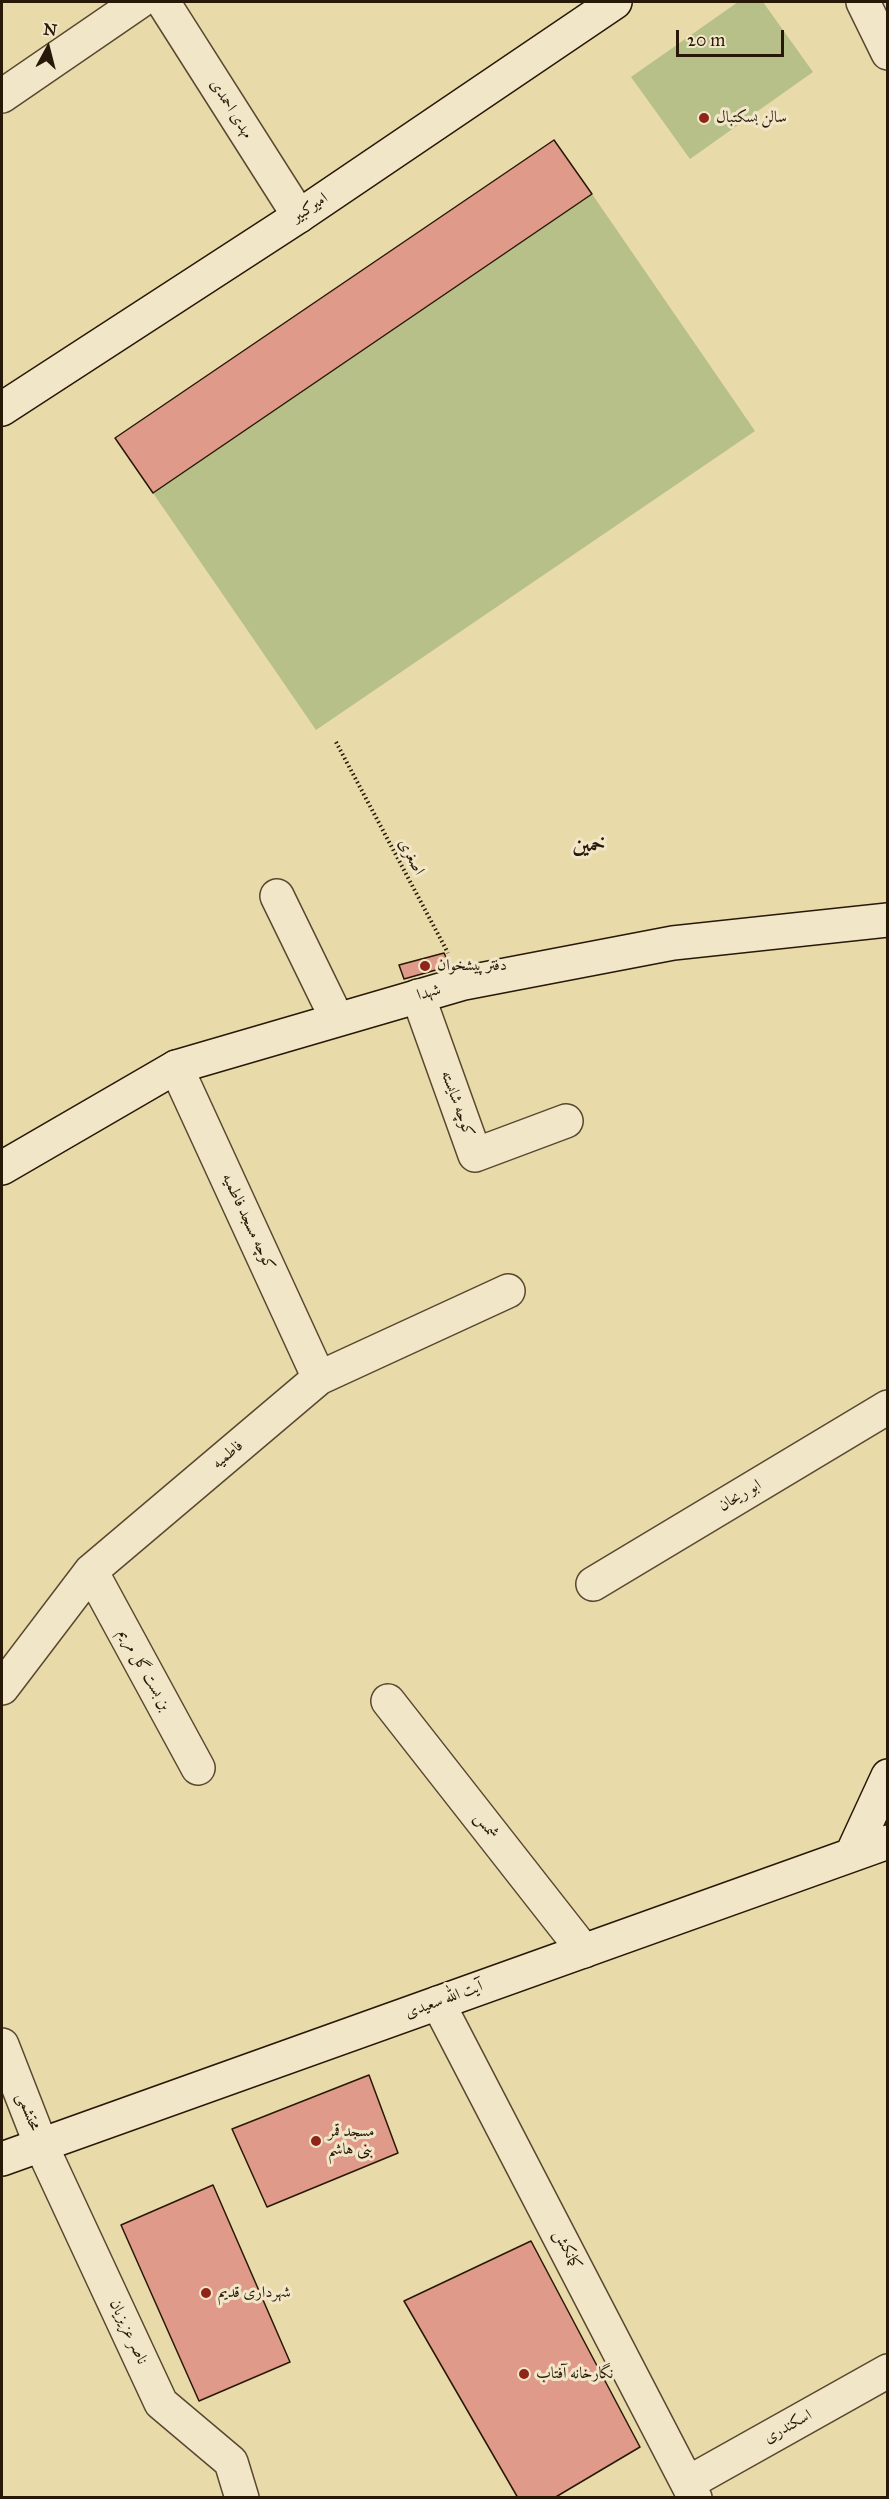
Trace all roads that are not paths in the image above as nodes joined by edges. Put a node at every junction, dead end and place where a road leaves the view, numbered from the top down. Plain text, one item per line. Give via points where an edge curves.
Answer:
1 (139, 2) edge
2 (163, 2) edge
3 (615, 2) edge
4 (863, 2) edge
5 (888, 53) edge
6 (2, 96) edge
7 (299, 216) junction
8 (2, 409) edge
9 (277, 896) dead end
10 (888, 920) edge
11 (418, 996) junction
12 (337, 1019) junction
13 (176, 1067) junction
14 (566, 1121) dead end
15 (3, 1165) edge
16 (508, 1291) dead end
17 (320, 1378) junction
18 (888, 1407) edge
19 (91, 1571) junction
20 (593, 1584) dead end
21 (2, 1688) edge
22 (388, 1701) dead end
23 (198, 1768) dead end
24 (888, 1776) edge
25 (888, 1842) edge
26 (852, 1854) junction
27 (584, 1951) junction
28 (438, 2003) junction
29 (2, 2045) edge
30 (41, 2145) junction
31 (2, 2159) edge
32 (888, 2371) edge
33 (692, 2490) edge
34 (242, 2498) edge

1 - 6 street
2 - 7 street, مهدی احمدی
3 - 7 street, امیرکبیر
4 - 5 street
7 - 8 street, امیرکبیر
9 - 12 street
10 - 11 street, شهدا via 673,943 464,983
11 - 12 street, شهدا
11 - 14 street, کوچه شایسته via 475,1155
12 - 13 street, شهدا
13 - 15 street, شهدا
13 - 17 street, کوچه مسجد فاطمیه
16 - 17 street, فاطمیه
17 - 19 street, فاطمیه
18 - 20 street, ابو ریحان
19 - 21 street, فاطمیه
19 - 23 street, بن بست گل مریم
22 - 27 street, شمس
24 - 26 street
25 - 26 street, آیت الله سعیدی
26 - 27 street, آیت الله سعیدی
27 - 28 street, آیت الله سعیدی
28 - 30 street, آیت الله سعیدی
28 - 33 street, کمانکش
29 - 30 street, محتشمی
30 - 31 street, آیت الله سعیدی
30 - 34 street, ناصر عزیزیان via 161,2403 231,2462
32 - 33 street, اسکندری

